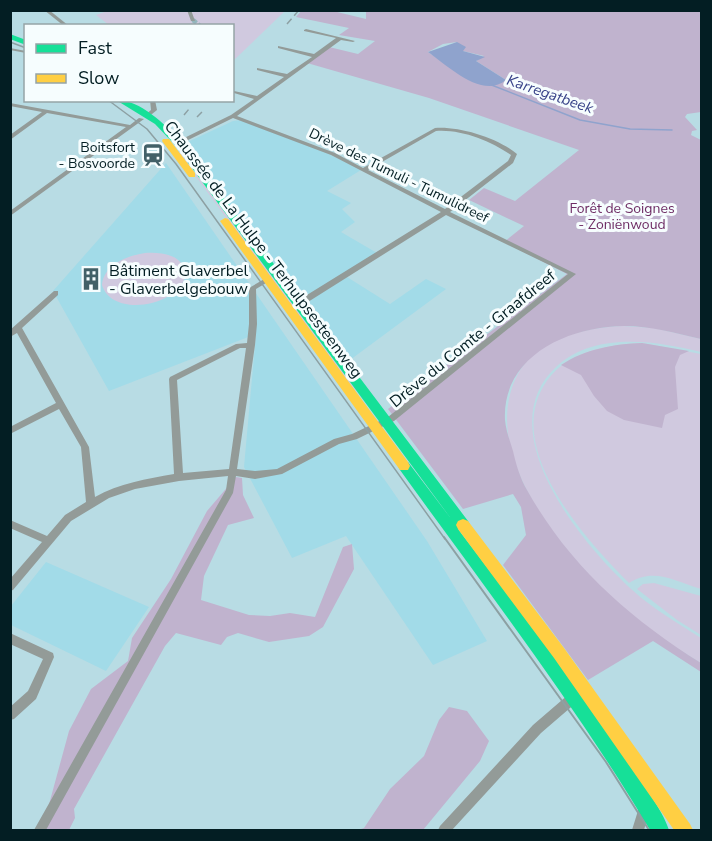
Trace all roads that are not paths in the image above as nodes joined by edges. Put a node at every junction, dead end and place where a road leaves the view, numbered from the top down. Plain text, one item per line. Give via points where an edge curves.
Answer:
1 (46, 10) edge
2 (189, 10) edge
3 (193, 20) dead end
4 (64, 24) edge
5 (306, 30) dead end
6 (340, 38) junction
7 (352, 41) dead end
8 (280, 47) dead end
9 (315, 56) junction
10 (259, 69) dead end
11 (287, 76) junction
12 (236, 93) dead end
13 (257, 98) junction
14 (121, 102) edge
15 (129, 102) edge
16 (152, 102) edge
17 (10, 104) edge
18 (46, 111) junction
19 (143, 115) junction
20 (233, 116) junction
21 (128, 126) junction
22 (10, 138) edge
23 (178, 143) junction
24 (363, 170) junction
25 (446, 212) junction
26 (10, 214) edge
27 (573, 274) joint
28 (268, 280) junction
29 (56, 293) dead end
30 (297, 305) junction
31 (18, 328) junction
32 (10, 335) edge
33 (250, 345) junction
34 (61, 404) junction
35 (380, 425) junction
36 (10, 431) edge
37 (233, 472) junction
38 (179, 477) junction
39 (91, 504) junction
40 (10, 524) edge
41 (49, 541) junction
42 (10, 587) edge
43 (10, 638) edge
44 (586, 690) junction
45 (573, 698) junction
46 (10, 715) edge
47 (645, 805) junction
48 (40, 831) edge
49 (444, 831) edge
50 (638, 831) edge
51 (660, 831) edge
52 (684, 831) edge

1 - 4 street
2 - 3 street
5 - 6 street
6 - 7 street
6 - 9 street
8 - 9 street
9 - 11 street
10 - 11 street
11 - 13 street
12 - 13 street
13 - 20 street
14 - 19 main road, Chaussée de La Hulpe - Terhulpsesteenweg
15 - 19 street
16 - 19 street, Chaussée de La Hulpe - Terhulpsesteenweg via 154,110
17 - 18 street
18 - 21 street
18 - 22 street
19 - 21 street
19 - 23 main road, Chaussée de La Hulpe - Terhulpsesteenweg via 163,127
19 - 28 main road, Chaussée de La Hulpe - Terhulpsesteenweg via 169,144
20 - 23 street
20 - 24 street, Drève des Tumuli - Tumulidreef via 303,140
21 - 26 street
23 - 30 main road, Chaussée de La Hulpe - Terhulpsesteenweg
24 - 25 street, Drève des Tumuli - Tumulidreef
24 - 25 street via 445,128 514,154 511,162
25 - 27 street, Drève des Tumuli - Tumulidreef
25 - 30 street
27 - 35 street, Drève du Comte - Graafdreef via 395,418
28 - 33 street via 252,288
28 - 35 main road, Chaussée de La Hulpe - Terhulpsesteenweg
29 - 31 street
30 - 35 main road, Chaussée de La Hulpe - Terhulpsesteenweg
31 - 32 street
31 - 34 street
33 - 37 street
33 - 38 street via 239,346 173,379
34 - 36 street
34 - 39 street via 85,447
35 - 37 street, Drève du Comte - Graafdreef via 337,441 279,472
35 - 44 main road
35 - 45 main road
37 - 38 street, Drève du Comte - Graafdreef
37 - 48 street via 230,490
38 - 39 street, Drève du Comte - Graafdreef via 135,485
39 - 41 street, Drève du Comte - Graafdreef via 68,518
40 - 41 street
41 - 42 street, Drève du Comte - Graafdreef
43 - 46 street via 49,657 32,695
44 - 45 street
44 - 52 main road
45 - 47 main road
45 - 49 street via 537,729
47 - 50 street
47 - 51 main road

